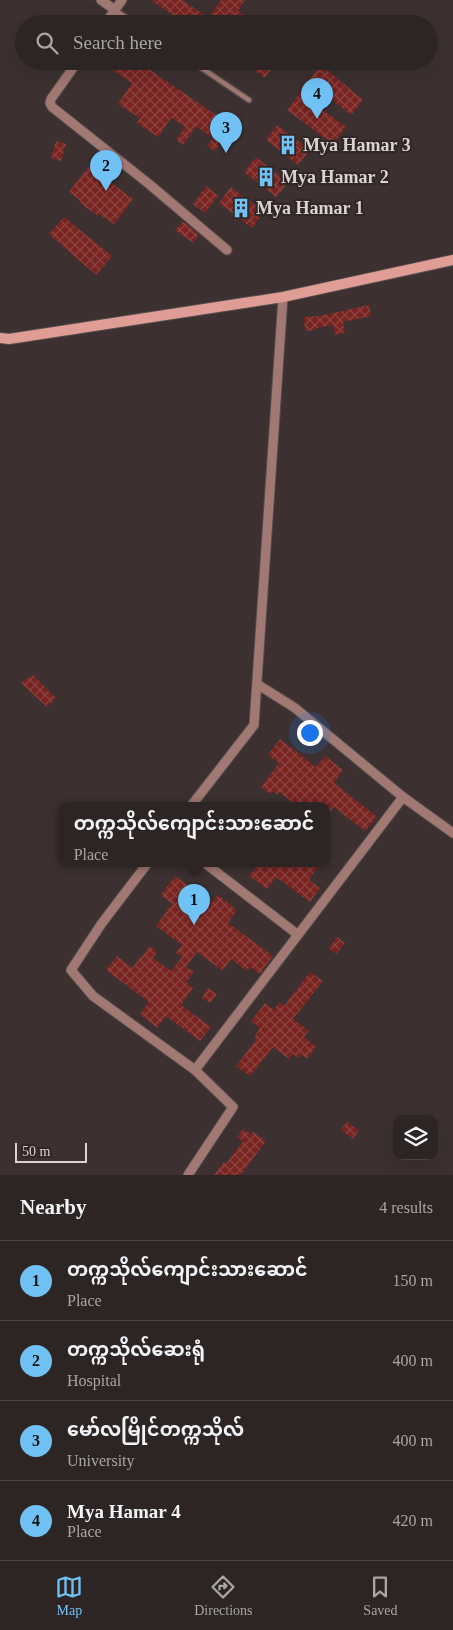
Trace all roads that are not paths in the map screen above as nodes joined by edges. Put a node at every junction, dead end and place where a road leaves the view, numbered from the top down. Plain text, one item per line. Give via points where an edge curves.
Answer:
1 (101, 0) edge
2 (122, 0) edge
3 (115, 10) junction
4 (111, 15) edge
5 (122, 15) edge
6 (72, 70) edge
7 (204, 70) edge
8 (249, 100) dead end
9 (227, 250) dead end
10 (453, 260) edge
11 (283, 296) junction
12 (0, 338) edge
13 (257, 684) junction
14 (403, 797) junction
15 (194, 802) edge
16 (453, 833) edge
17 (145, 867) edge
18 (210, 867) edge
19 (297, 934) junction
20 (195, 1070) junction
21 (188, 1175) edge

1 - 3 street
2 - 3 street
3 - 4 street
3 - 5 lane
6 - 9 street via 51,99 52,107
7 - 8 lane
10 - 11 main road
11 - 12 main road via 112,324
11 - 13 street
13 - 14 street via 295,708
13 - 15 street via 254,725
14 - 16 street
14 - 19 street
17 - 20 street via 71,970 92,996
18 - 19 street
19 - 20 street
20 - 21 street via 233,1107

